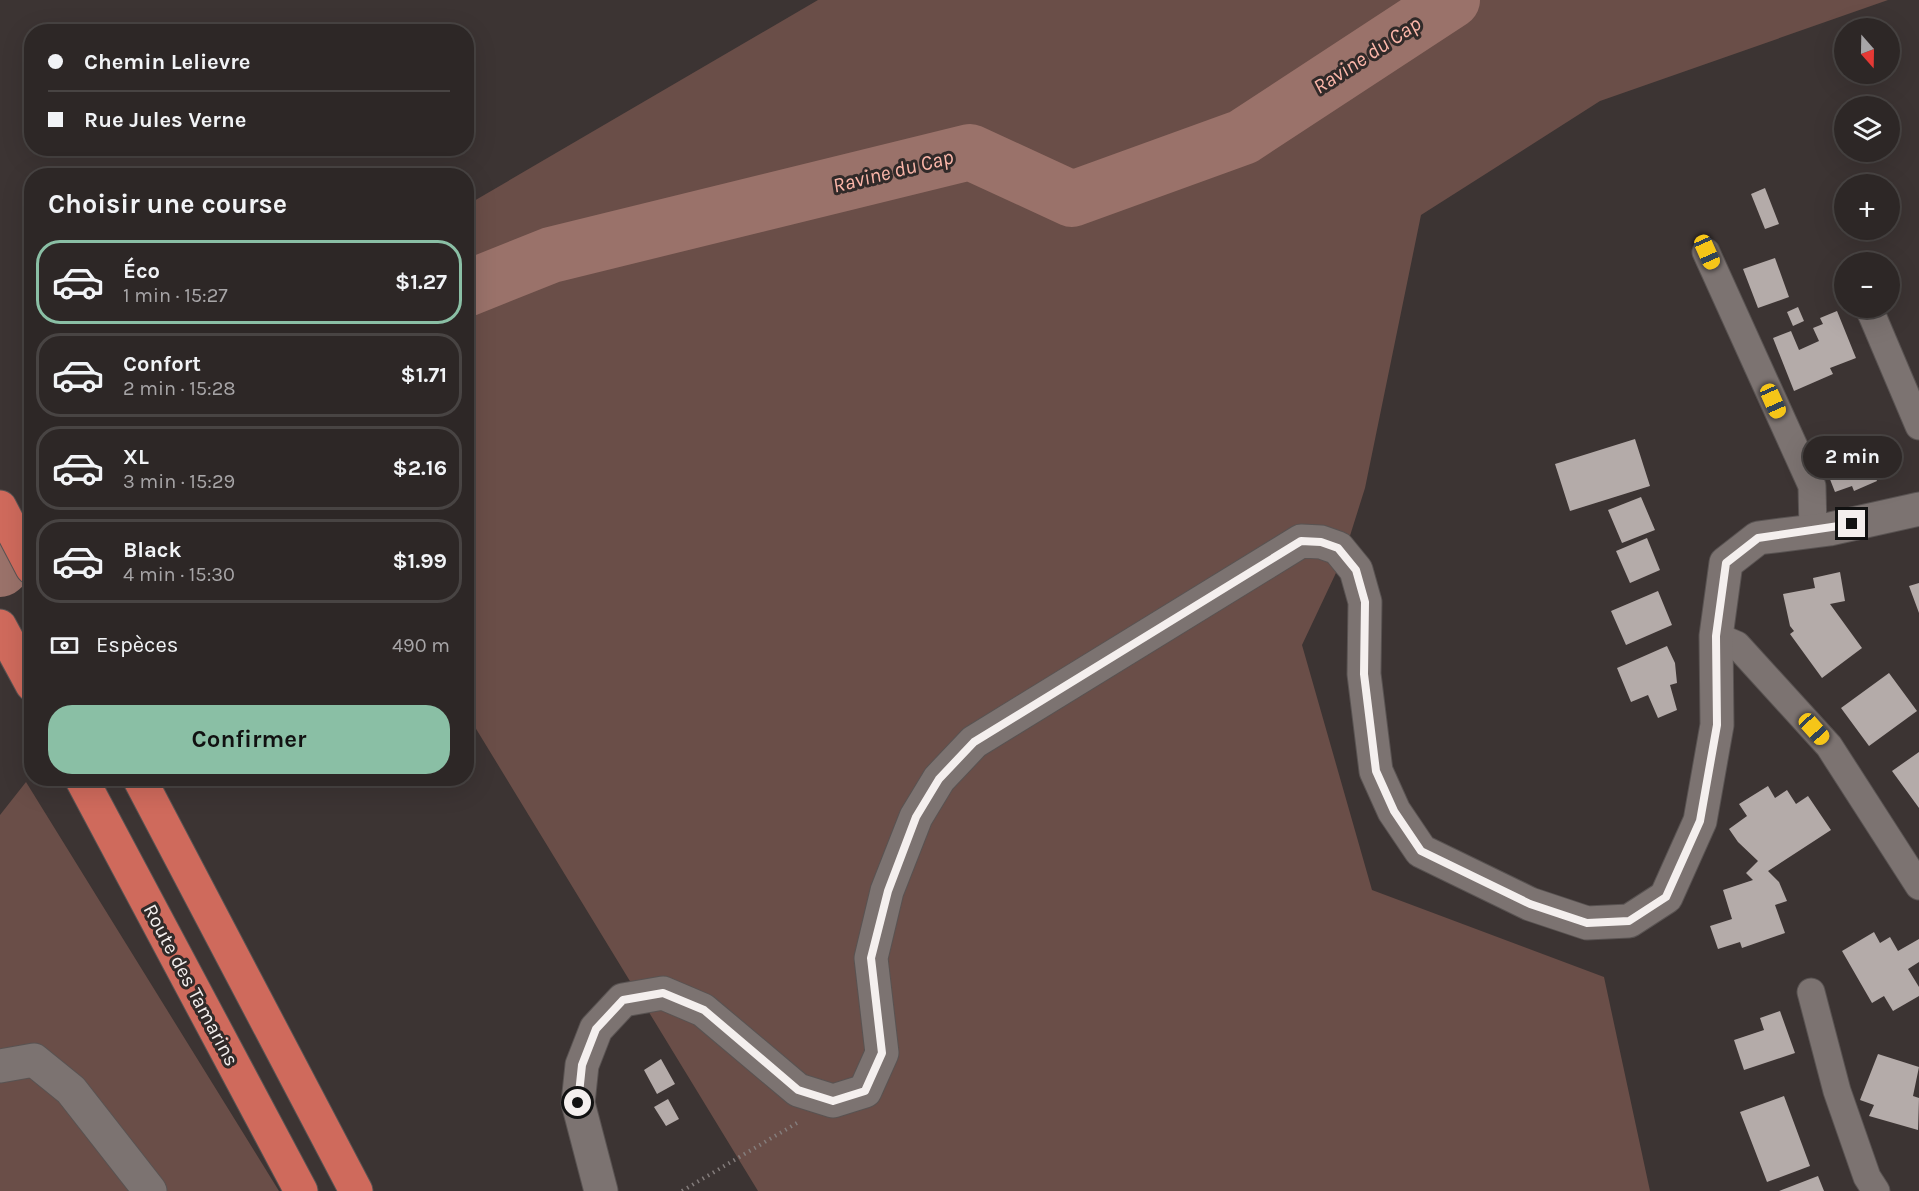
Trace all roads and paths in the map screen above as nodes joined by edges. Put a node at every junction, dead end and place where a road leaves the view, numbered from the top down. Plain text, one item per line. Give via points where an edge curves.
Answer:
1 (1707, 252) dead end
2 (1873, 318) edge
3 (1919, 426) edge
4 (0, 507) edge
5 (1919, 509) edge
6 (1813, 531) junction
7 (24, 553) edge
8 (0, 626) edge
9 (1716, 636) junction
10 (24, 670) edge
11 (85, 786) edge
12 (142, 786) edge
13 (1919, 886) edge
14 (1811, 992) dead end
15 (0, 1066) edge
16 (833, 1101) junction
17 (150, 1191) edge
18 (301, 1191) edge
19 (356, 1191) edge
20 (601, 1191) edge
21 (682, 1191) edge
22 (1876, 1191) edge

1 - 6 street via 1812,486
2 - 3 street
4 - 7 highway
5 - 6 street
6 - 9 street via 1758,538 1726,563
8 - 10 highway
9 - 13 street via 1737,645 1829,746
9 - 16 street via 1717,725 1706,789 1700,821 1671,886 1666,897 1629,921 1587,923 1530,904 1421,851 1394,811 1376,771 1364,674 1365,602 1356,570 1338,548 1301,541 974,742 939,779 903,847 871,958 882,1053 865,1091
11 - 18 highway, Route des Tamarins
12 - 19 highway
14 - 22 street via 1837,1091 1867,1177
15 - 17 street via 34,1060 71,1090
16 - 20 street via 798,1090 704,1010 663,993 623,1000 596,1029 582,1065 578,1103
16 - 21 path

